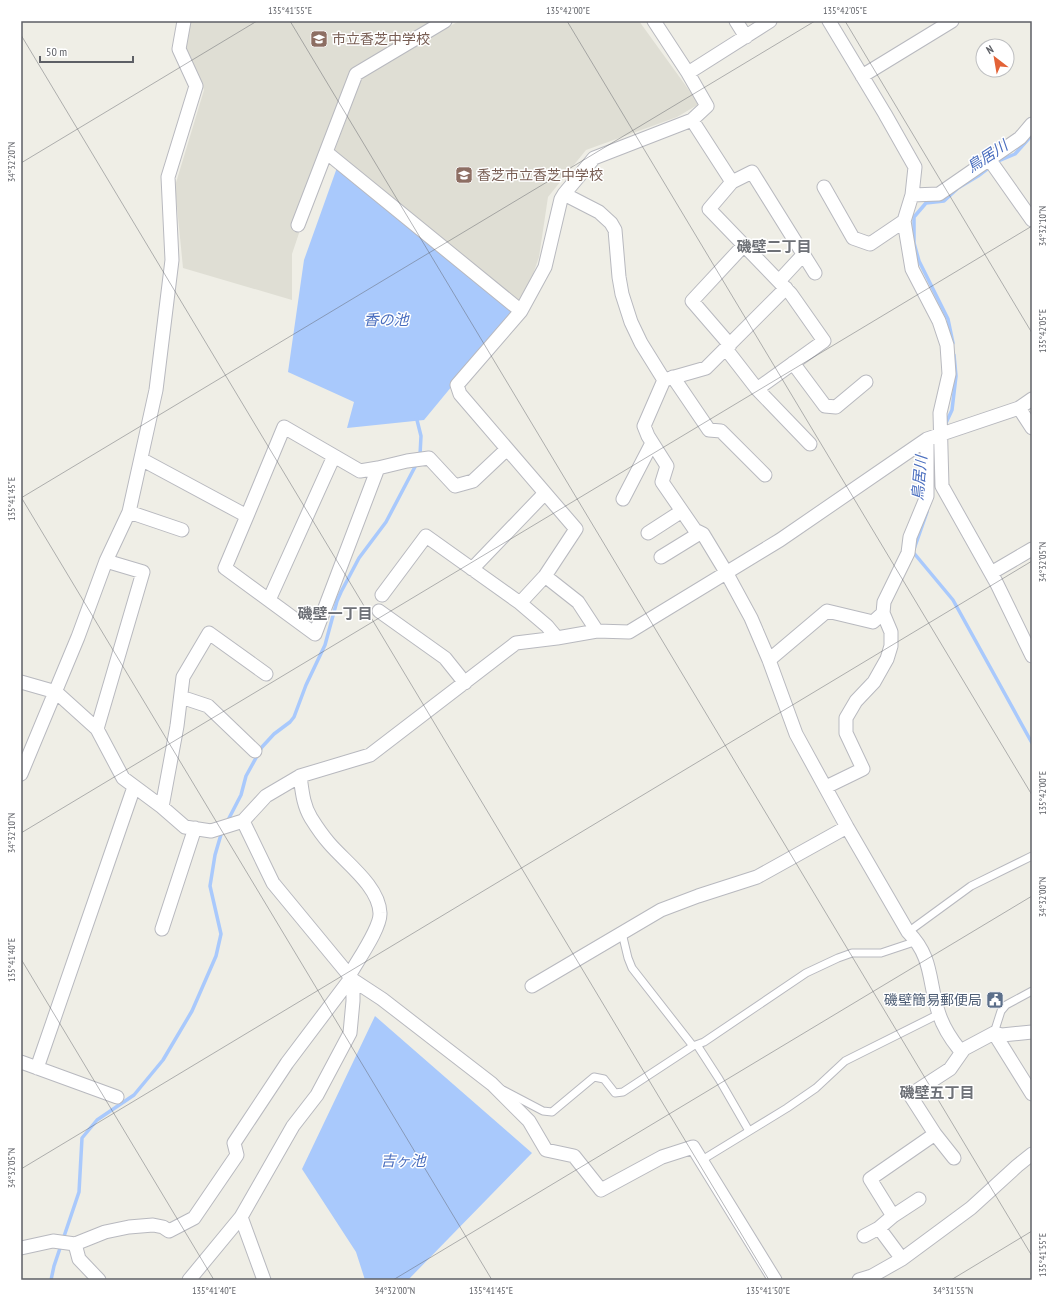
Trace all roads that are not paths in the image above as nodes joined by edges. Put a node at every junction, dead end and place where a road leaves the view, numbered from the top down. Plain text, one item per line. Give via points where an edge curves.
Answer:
1 (184, 21) edge
2 (445, 21) edge
3 (654, 21) edge
4 (736, 21) edge
5 (770, 21) edge
6 (829, 21) edge
7 (952, 21) edge
8 (746, 37) junction
9 (688, 73) junction
10 (862, 76) junction
11 (692, 120) junction
12 (1032, 124) edge
13 (326, 152) junction
14 (989, 160) junction
15 (732, 182) junction
16 (824, 186) dead end
17 (564, 194) junction
18 (912, 195) junction
19 (1032, 220) edge
20 (904, 221) junction
21 (298, 225) dead end
22 (744, 245) junction
23 (803, 255) junction
24 (815, 273) dead end
25 (782, 284) junction
26 (521, 311) junction
27 (728, 347) junction
28 (794, 363) junction
29 (669, 378) junction
30 (866, 382) dead end
31 (757, 389) junction
32 (1032, 399) edge
33 (1019, 408) junction
34 (1032, 428) edge
35 (941, 434) junction
36 (927, 439) junction
37 (652, 443) junction
38 (810, 444) dead end
39 (507, 449) junction
40 (334, 456) junction
41 (141, 459) junction
42 (378, 468) junction
43 (765, 475) dead end
44 (545, 493) junction
45 (623, 500) dead end
46 (682, 511) junction
47 (129, 512) junction
48 (247, 516) junction
49 (182, 530) dead end
50 (700, 533) junction
51 (648, 534) dead end
52 (1032, 549) edge
53 (661, 556) dead end
54 (106, 561) junction
55 (472, 569) junction
56 (726, 572) junction
57 (991, 573) junction
58 (544, 576) junction
59 (382, 595) dead end
60 (269, 600) junction
61 (520, 603) junction
62 (379, 611) dead end
63 (884, 613) junction
64 (597, 631) junction
65 (557, 638) junction
66 (1029, 643) edge
67 (1032, 656) edge
68 (769, 660) junction
69 (266, 674) dead end
70 (21, 682) edge
71 (465, 683) junction
72 (56, 692) junction
73 (181, 697) junction
74 (97, 729) junction
75 (255, 751) dead end
76 (21, 774) edge
77 (300, 776) junction
78 (134, 787) junction
79 (826, 787) junction
80 (162, 807) junction
81 (243, 821) junction
82 (847, 827) junction
83 (195, 828) junction
84 (1032, 856) edge
85 (162, 929) dead end
86 (622, 933) junction
87 (912, 936) junction
88 (351, 978) junction
89 (532, 986) dead end
90 (1032, 991) edge
91 (939, 1014) junction
92 (1032, 1032) edge
93 (994, 1033) junction
94 (695, 1045) junction
95 (964, 1049) junction
96 (21, 1062) edge
97 (37, 1068) junction
98 (492, 1084) junction
99 (1032, 1094) edge
100 (117, 1097) dead end
101 (749, 1131) junction
102 (935, 1134) junction
103 (954, 1158) dead end
104 (702, 1160) junction
105 (1030, 1160) edge
106 (919, 1199) dead end
107 (892, 1216) junction
108 (241, 1217) junction
109 (879, 1228) junction
110 (864, 1236) dead end
111 (75, 1244) junction
112 (21, 1248) edge
113 (902, 1259) junction
114 (99, 1280) edge
115 (189, 1280) edge
116 (264, 1280) edge
117 (775, 1280) edge
118 (858, 1280) edge

1 - 41 street via 179,49 196,86 168,177 172,260 156,390
2 - 13 street via 356,74
3 - 9 street
4 - 8 street
5 - 8 street
6 - 10 street
7 - 10 street
8 - 9 street
9 - 11 street via 707,106
10 - 18 street via 915,167
11 - 15 street
11 - 17 street via 594,158
12 - 14 street via 1020,138
13 - 21 street
13 - 26 street
14 - 18 street via 939,194
14 - 19 street
15 - 22 street via 709,209
15 - 23 street via 752,172
16 - 20 street via 853,238 870,244
17 - 26 street via 545,267
17 - 29 street via 599,212 615,230 619,277 631,322 641,343
18 - 20 street
20 - 35 street via 912,269 939,321 947,345 949,374 940,413
22 - 25 street
22 - 27 street via 692,301
23 - 24 street
23 - 25 street
25 - 27 street
25 - 28 street via 824,340
26 - 39 street via 457,384 460,394
27 - 29 street via 706,368
27 - 31 street
28 - 30 street via 825,406 836,407
28 - 31 street
29 - 37 street via 644,426
29 - 43 street via 709,430 721,431
31 - 38 street
32 - 33 street
33 - 34 street
33 - 35 street
35 - 36 street
35 - 57 street via 942,486
36 - 56 street via 780,540
36 - 63 street via 927,496 910,537 908,553 884,602
37 - 45 street
37 - 46 street via 667,466 662,482
39 - 42 street via 473,481 455,486 430,458
39 - 44 street
40 - 42 street via 360,471
40 - 48 street via 284,427
40 - 60 street
41 - 47 street
41 - 48 street
42 - 60 street via 315,634
44 - 55 street
44 - 58 street via 576,529
46 - 50 street
46 - 51 street
47 - 49 street
47 - 54 street
48 - 60 street via 225,568
50 - 53 street
50 - 56 street
52 - 57 street
54 - 72 street
54 - 74 street via 144,572
55 - 59 street via 426,536
55 - 61 street
56 - 64 street via 629,632
56 - 68 street via 751,618
57 - 66 street
58 - 61 street
58 - 64 street via 578,602
61 - 65 street
62 - 71 street via 445,658
63 - 68 street via 873,622 827,611
63 - 79 street via 891,632 891,646 887,659 874,682 856,701 846,718 846,734 863,769
64 - 65 street
65 - 71 street via 516,643
66 - 67 street
68 - 79 street via 796,734
69 - 73 street via 209,633 183,676
70 - 72 street
71 - 77 street via 370,755
72 - 74 street
72 - 76 street
73 - 75 street via 208,706
73 - 80 street
74 - 78 street via 123,778
77 - 81 street via 266,796
77 - 88 street via 310,816 328,842 368,884 376,897 380,914 375,931
78 - 80 street
78 - 97 street
79 - 82 street
80 - 83 street via 185,827
81 - 83 street via 212,831
81 - 88 street via 273,883
82 - 86 street via 757,876 661,910
82 - 87 street
83 - 85 street
84 - 87 lane via 971,886
86 - 89 street
86 - 94 lane via 632,968
87 - 91 street via 926,958
87 - 94 lane via 881,953 852,953 806,973 704,1042
88 - 98 street
88 - 108 street via 353,1001 350,1033 317,1095 293,1126
88 - 111 street via 287,1063 234,1143 237,1155 194,1218 169,1231 163,1226 130,1227 105,1232
90 - 93 lane via 1006,1005
91 - 95 street via 954,1042 959,1049
91 - 101 lane via 845,1062 816,1088
92 - 93 street via 1002,1035
93 - 95 street
93 - 99 street
94 - 98 lane via 623,1092 615,1093 604,1079 594,1077 552,1112 543,1111
94 - 101 lane via 719,1079
95 - 102 street via 950,1069 910,1095
96 - 97 street
97 - 100 street
98 - 104 street via 529,1121 546,1150 574,1156 601,1190 662,1157 693,1146
101 - 104 lane
102 - 103 street
102 - 107 street via 870,1180
104 - 117 street
105 - 113 street
106 - 107 street
107 - 109 street
108 - 115 street
108 - 116 street
109 - 110 street
109 - 113 street
111 - 112 street via 53,1241
111 - 114 street via 79,1259
113 - 118 street via 872,1276

